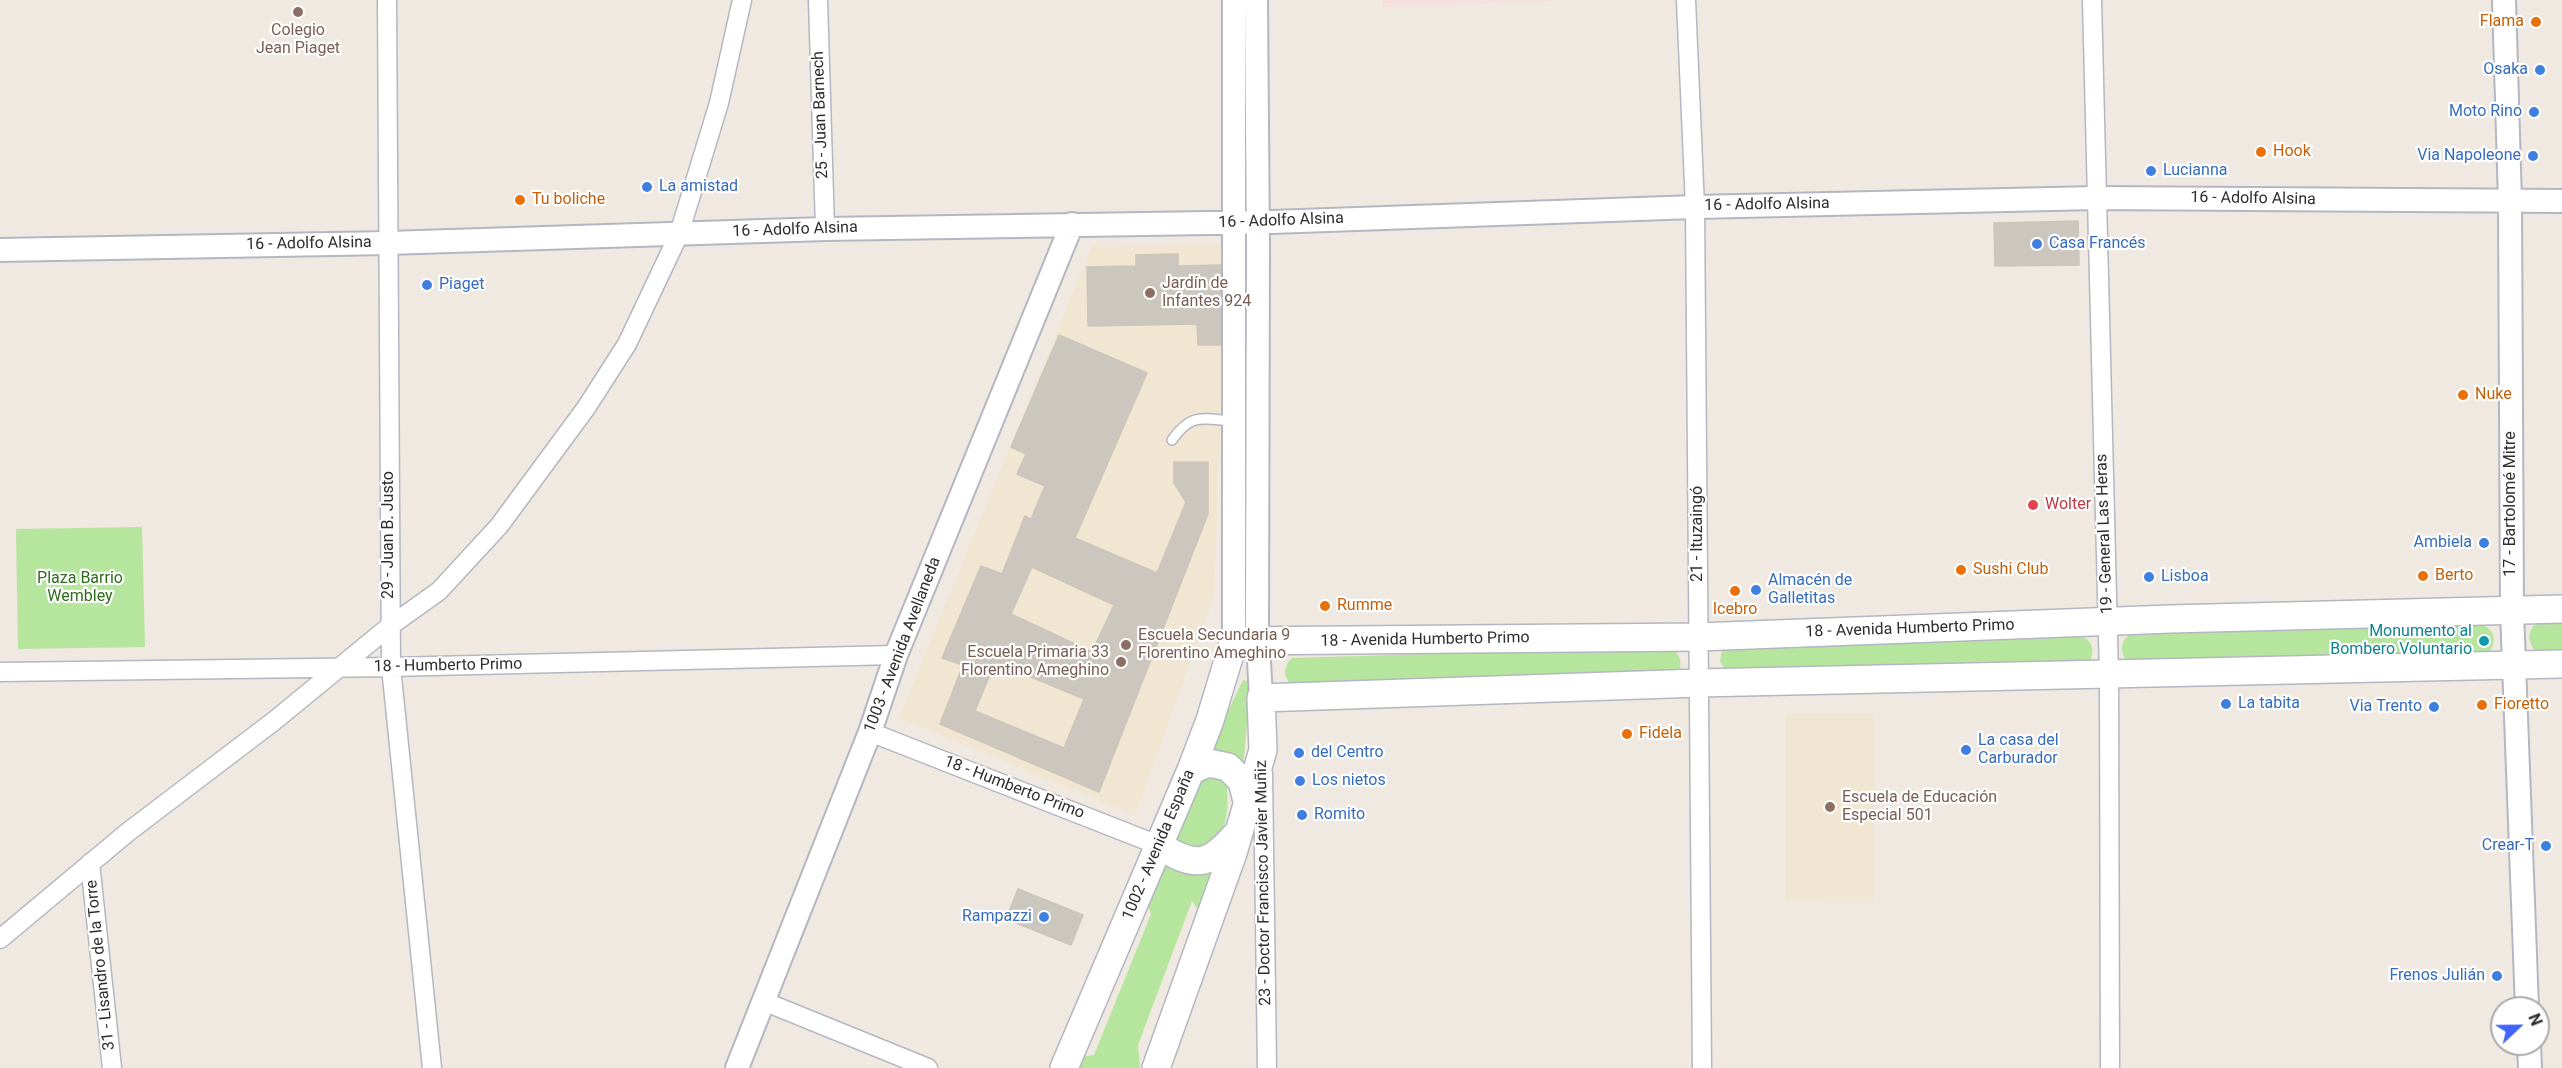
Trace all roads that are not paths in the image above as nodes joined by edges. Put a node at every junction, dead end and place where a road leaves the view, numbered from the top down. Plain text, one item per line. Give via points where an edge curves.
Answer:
1 (387, 0) edge
2 (742, 0) edge
3 (818, 0) edge
4 (1234, 0) edge
5 (1256, 0) edge
6 (1686, 0) edge
7 (2092, 0) edge
8 (2504, 0) edge
9 (2096, 198) junction
10 (2562, 201) edge
11 (2510, 202) junction
12 (1695, 207) junction
13 (1246, 222) junction
14 (1072, 224) junction
15 (825, 229) junction
16 (679, 234) junction
17 (388, 243) junction
18 (0, 250) edge
19 (1236, 421) junction
20 (1172, 440) dead end
21 (2562, 609) edge
22 (2512, 611) junction
23 (2108, 622) junction
24 (390, 626) junction
25 (1698, 637) junction
26 (1246, 641) junction
27 (896, 655) junction
28 (2562, 664) edge
29 (2513, 666) junction
30 (391, 667) junction
31 (337, 668) junction
32 (0, 672) edge
33 (2109, 675) junction
34 (1699, 683) junction
35 (1261, 698) junction
36 (870, 732) junction
37 (1263, 750) junction
38 (1191, 770) junction
39 (1247, 801) junction
40 (1239, 832) junction
41 (1158, 845) junction
42 (90, 863) junction
43 (0, 939) edge
44 (2527, 996) edge
45 (763, 1001) junction
46 (111, 1068) edge
47 (432, 1068) edge
48 (736, 1068) edge
49 (928, 1068) edge
50 (1064, 1068) edge
51 (1156, 1068) edge
52 (1267, 1068) edge
53 (1702, 1068) edge
54 (2110, 1068) edge

1 - 17 street, 29 - Juan B. Justo
2 - 16 street via 720,103
3 - 15 street, 25 - Juan Barnech
4 - 13 street
5 - 13 street
6 - 12 street, 21 - Ituzaingó
7 - 9 street, 19 - General Las Heras
8 - 11 street, 17 - Bartolomé Mitre
9 - 11 street, 16 - Adolfo Alsina
9 - 12 street, 16 - Adolfo Alsina
9 - 23 street, 19 - General Las Heras
10 - 11 street, 16 - Adolfo Alsina
11 - 22 street, 17 - Bartolomé Mitre
12 - 13 street, 16 - Adolfo Alsina
12 - 25 street, 21 - Ituzaingó
13 - 14 street, 16 - Adolfo Alsina
13 - 19 street
13 - 26 street
14 - 15 street, 16 - Adolfo Alsina
14 - 27 street, 1003 - Avenida Avellaneda
15 - 16 street, 16 - Adolfo Alsina
16 - 17 street, 16 - Adolfo Alsina
16 - 24 street via 627,344 580,417 499,526 439,591
17 - 18 street, 16 - Adolfo Alsina
17 - 24 street, 29 - Juan B. Justo
19 - 20 lane via 1192,419
19 - 26 street
21 - 22 main road, 18 - Avenida Humberto Primo
22 - 23 main road, 18 - Avenida Humberto Primo
22 - 29 street, 17 - Bartolomé Mitre
23 - 25 main road, 18 - Avenida Humberto Primo
23 - 33 street, 19 - General Las Heras
24 - 30 street, 29 - Juan B. Justo
24 - 31 street
25 - 26 main road, 18 - Avenida Humberto Primo
25 - 34 street, 21 - Ituzaingó
26 - 35 street
26 - 38 main road, 1002 - Avenida España
27 - 30 street, 18 - Humberto Primo
27 - 36 street, 1003 - Avenida Avellaneda
28 - 29 main road
29 - 33 main road
29 - 44 street, 17 - Bartolomé Mitre
30 - 31 street, 18 - Humberto Primo
30 - 47 street, 29 - Juan B. Justo
31 - 32 street, 18 - Humberto Primo
31 - 42 street
33 - 34 main road
33 - 54 street, 19 - General Las Heras
34 - 35 main road
34 - 53 street, 21 - Ituzaingó
35 - 37 main road, 23 - Doctor Francisco Javier Muñiz
36 - 41 street, 18 - Humberto Primo
36 - 45 street, 1003 - Avenida Avellaneda
37 - 39 main road
37 - 52 street, 23 - Doctor Francisco Javier Muñiz
38 - 39 main road via 1209,763 1228,767 1242,781
38 - 41 main road, 1002 - Avenida España
39 - 40 main road
40 - 41 main road via 1221,853 1207,861 1186,859
40 - 51 main road
41 - 50 main road, 1002 - Avenida España
42 - 43 street
42 - 46 street, 31 - Lisandro de la Torre
45 - 48 street, 1003 - Avenida Avellaneda
45 - 49 street

